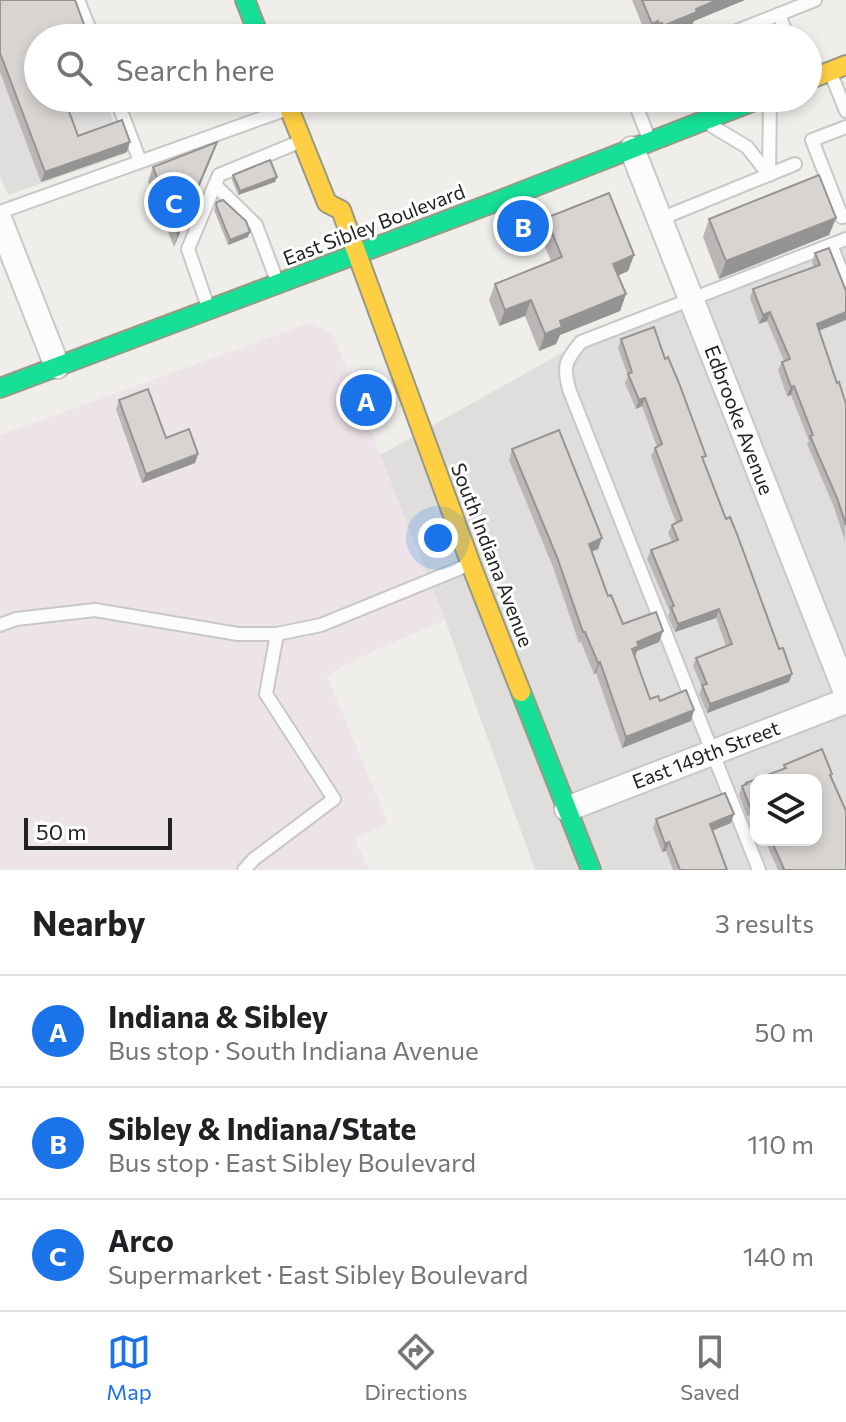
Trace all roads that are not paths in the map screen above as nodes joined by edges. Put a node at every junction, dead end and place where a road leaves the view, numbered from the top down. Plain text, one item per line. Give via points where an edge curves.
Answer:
1 (78, 0) edge
2 (245, 0) edge
3 (815, 0) edge
4 (779, 14) junction
5 (87, 24) edge
6 (254, 24) edge
7 (754, 24) edge
8 (783, 24) edge
9 (838, 68) edge
10 (846, 111) edge
11 (121, 112) edge
12 (264, 112) edge
13 (291, 112) edge
14 (635, 112) edge
15 (726, 112) edge
16 (770, 112) edge
17 (703, 121) junction
18 (846, 127) edge
19 (302, 141) junction
20 (641, 145) junction
21 (140, 161) junction
22 (795, 164) dead end
23 (769, 175) junction
24 (215, 185) junction
25 (0, 212) edge
26 (846, 216) edge
27 (660, 219) junction
28 (0, 221) edge
29 (846, 239) edge
30 (831, 245) junction
31 (356, 255) junction
32 (846, 283) edge
33 (278, 284) junction
34 (692, 299) junction
35 (209, 310) junction
36 (57, 366) junction
37 (0, 388) edge
38 (471, 564) junction
39 (0, 625) edge
40 (277, 634) junction
41 (846, 692) edge
42 (846, 701) edge
43 (713, 752) junction
44 (567, 809) junction
45 (244, 870) edge
46 (591, 870) edge
47 (759, 870) edge

1 - 5 lane
2 - 6 main road
3 - 4 lane
4 - 7 lane
4 - 8 lane
9 - 10 lane
11 - 21 lane
12 - 21 lane
13 - 19 main road, South Indiana Avenue
14 - 20 lane
15 - 17 main road, East Sibley Boulevard
16 - 23 lane
17 - 20 main road, East Sibley Boulevard
17 - 23 lane via 747,147
18 - 26 lane via 812,140 842,217
19 - 24 lane via 219,175
19 - 31 main road, South Indiana Avenue via 327,203 344,204
20 - 27 street, Edbrooke Avenue
20 - 31 main road, East Sibley Boulevard
21 - 25 lane
22 - 23 lane
23 - 27 lane
24 - 33 lane via 256,225
24 - 35 lane via 188,249
27 - 34 street, Edbrooke Avenue
28 - 36 street
29 - 30 lane
30 - 32 lane
30 - 34 lane
31 - 33 main road, East Sibley Boulevard
31 - 38 main road, South Indiana Avenue
33 - 35 main road, East Sibley Boulevard
34 - 41 street, Edbrooke Avenue
34 - 43 lane via 581,342 564,370
35 - 36 main road, East Sibley Boulevard
36 - 37 main road, East Sibley Boulevard
38 - 40 lane via 321,625
38 - 44 main road, South Indiana Avenue
39 - 40 lane via 95,610 238,634
40 - 45 lane via 266,694 334,799
42 - 43 street, East 149th Street
43 - 44 street, East 149th Street
43 - 47 lane
44 - 46 main road, South Indiana Avenue

